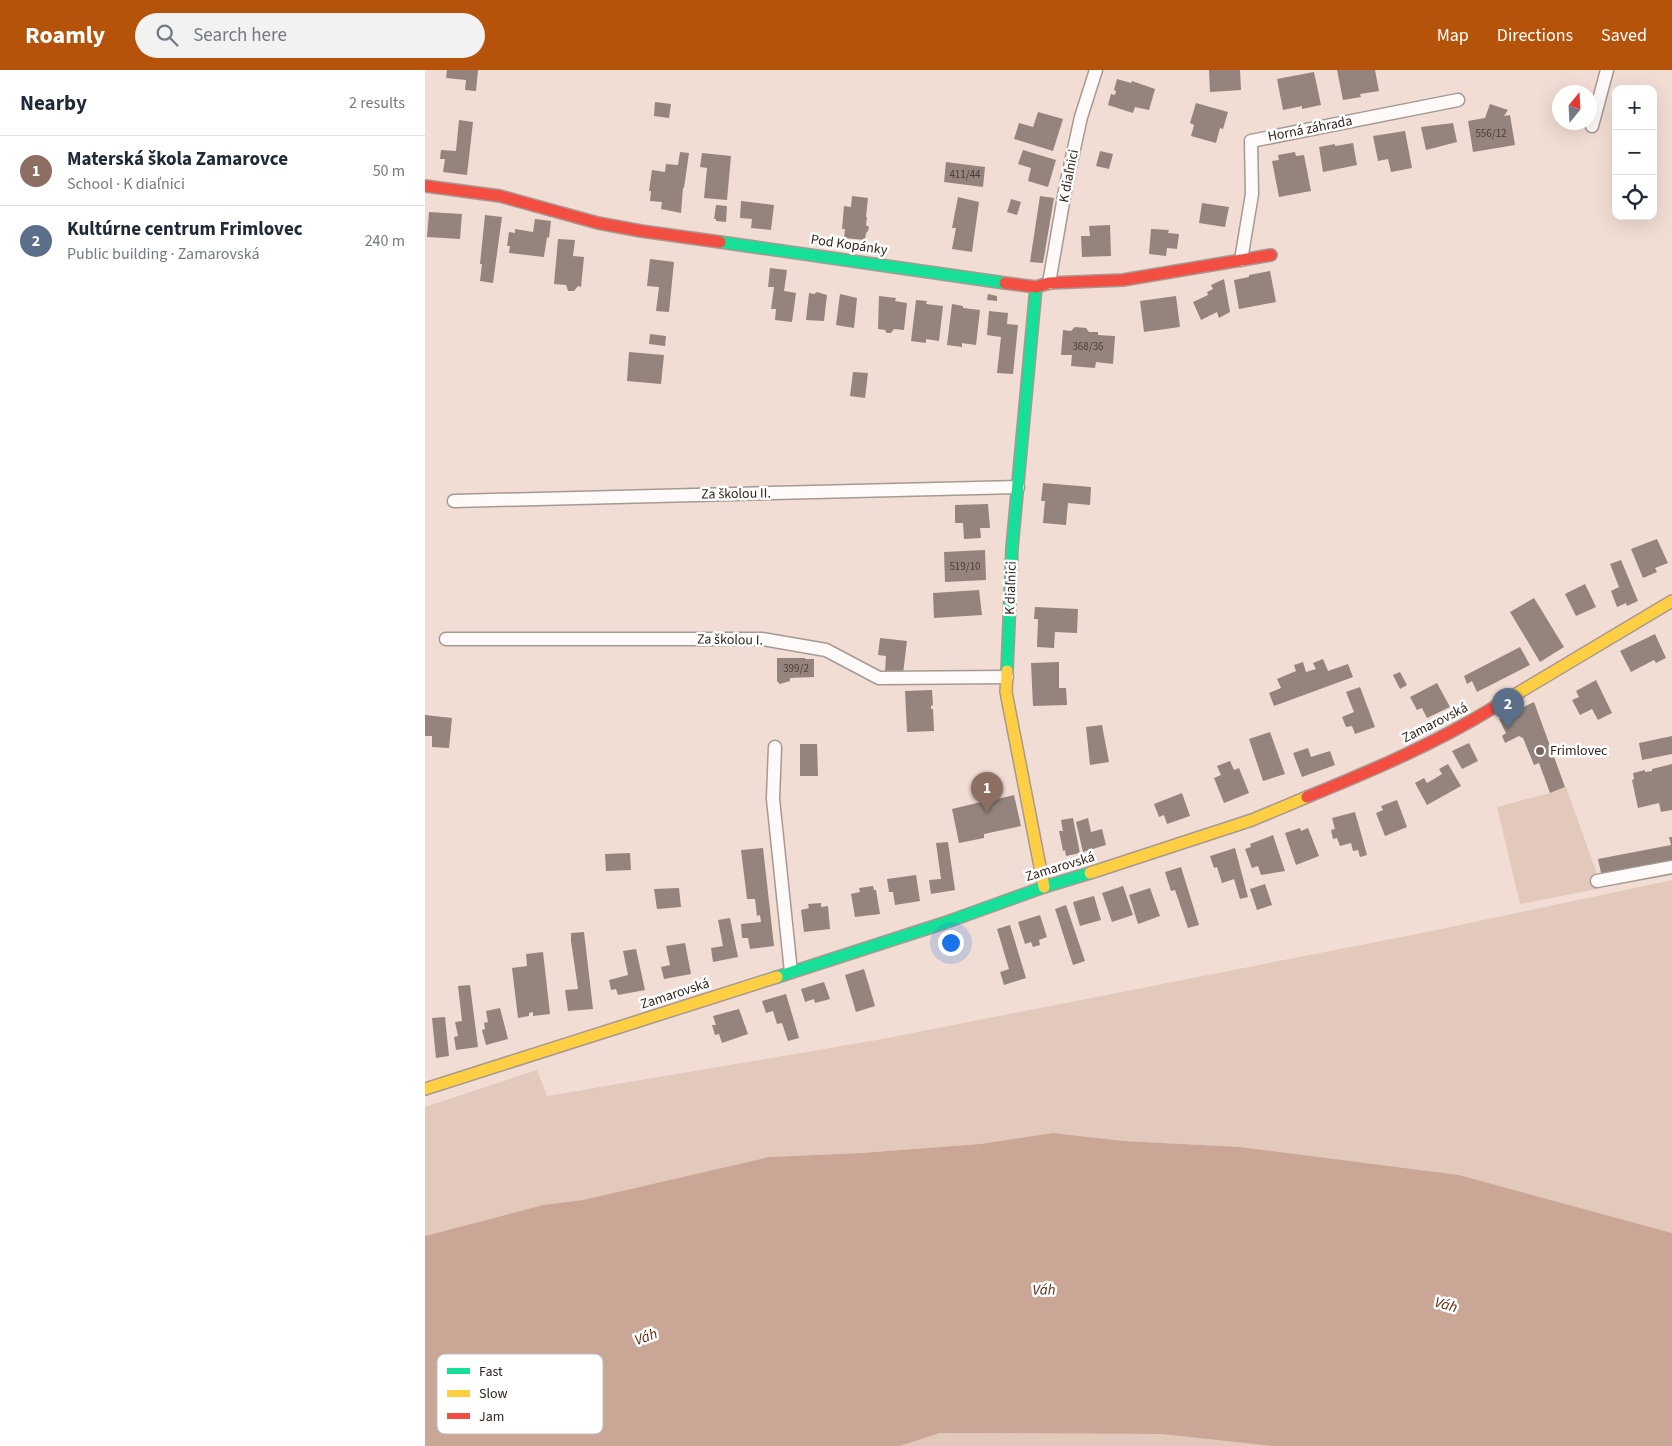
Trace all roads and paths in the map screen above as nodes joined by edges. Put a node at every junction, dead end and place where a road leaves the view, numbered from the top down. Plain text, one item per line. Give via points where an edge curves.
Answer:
1 (1096, 70) edge
2 (1607, 70) edge
3 (1458, 100) dead end
4 (1597, 107) edge
5 (425, 186) edge
6 (1271, 255) dead end
7 (1241, 260) junction
8 (1049, 283) junction
9 (1036, 287) junction
10 (1018, 487) junction
11 (454, 501) dead end
12 (1672, 601) edge
13 (446, 640) dead end
14 (1007, 677) junction
15 (775, 747) dead end
16 (1672, 867) edge
17 (1597, 881) dead end
18 (1044, 886) junction
19 (791, 972) junction
20 (425, 1089) edge

1 - 8 street, K diaľnici via 1079,127
2 - 4 street
3 - 7 street, Horná záhrada via 1251,141 1252,194
5 - 9 street, Pod Kopánky via 500,196 598,223 641,231
6 - 7 street, Pod Kopánky
7 - 8 street, Pod Kopánky via 1123,280
8 - 9 street, Pod Kopánky
9 - 10 street, K diaľnici
10 - 11 street, Za školou II.
10 - 14 street, K diaľnici
12 - 18 street, Zamarovská via 1474,720 1392,762 1252,820
13 - 14 street, Za školou I. via 762,639 826,650 879,678
14 - 18 street, K diaľnici via 1006,692
15 - 19 street via 773,799
16 - 17 street
18 - 19 street, Zamarovská via 944,923
19 - 20 street, Zamarovská

